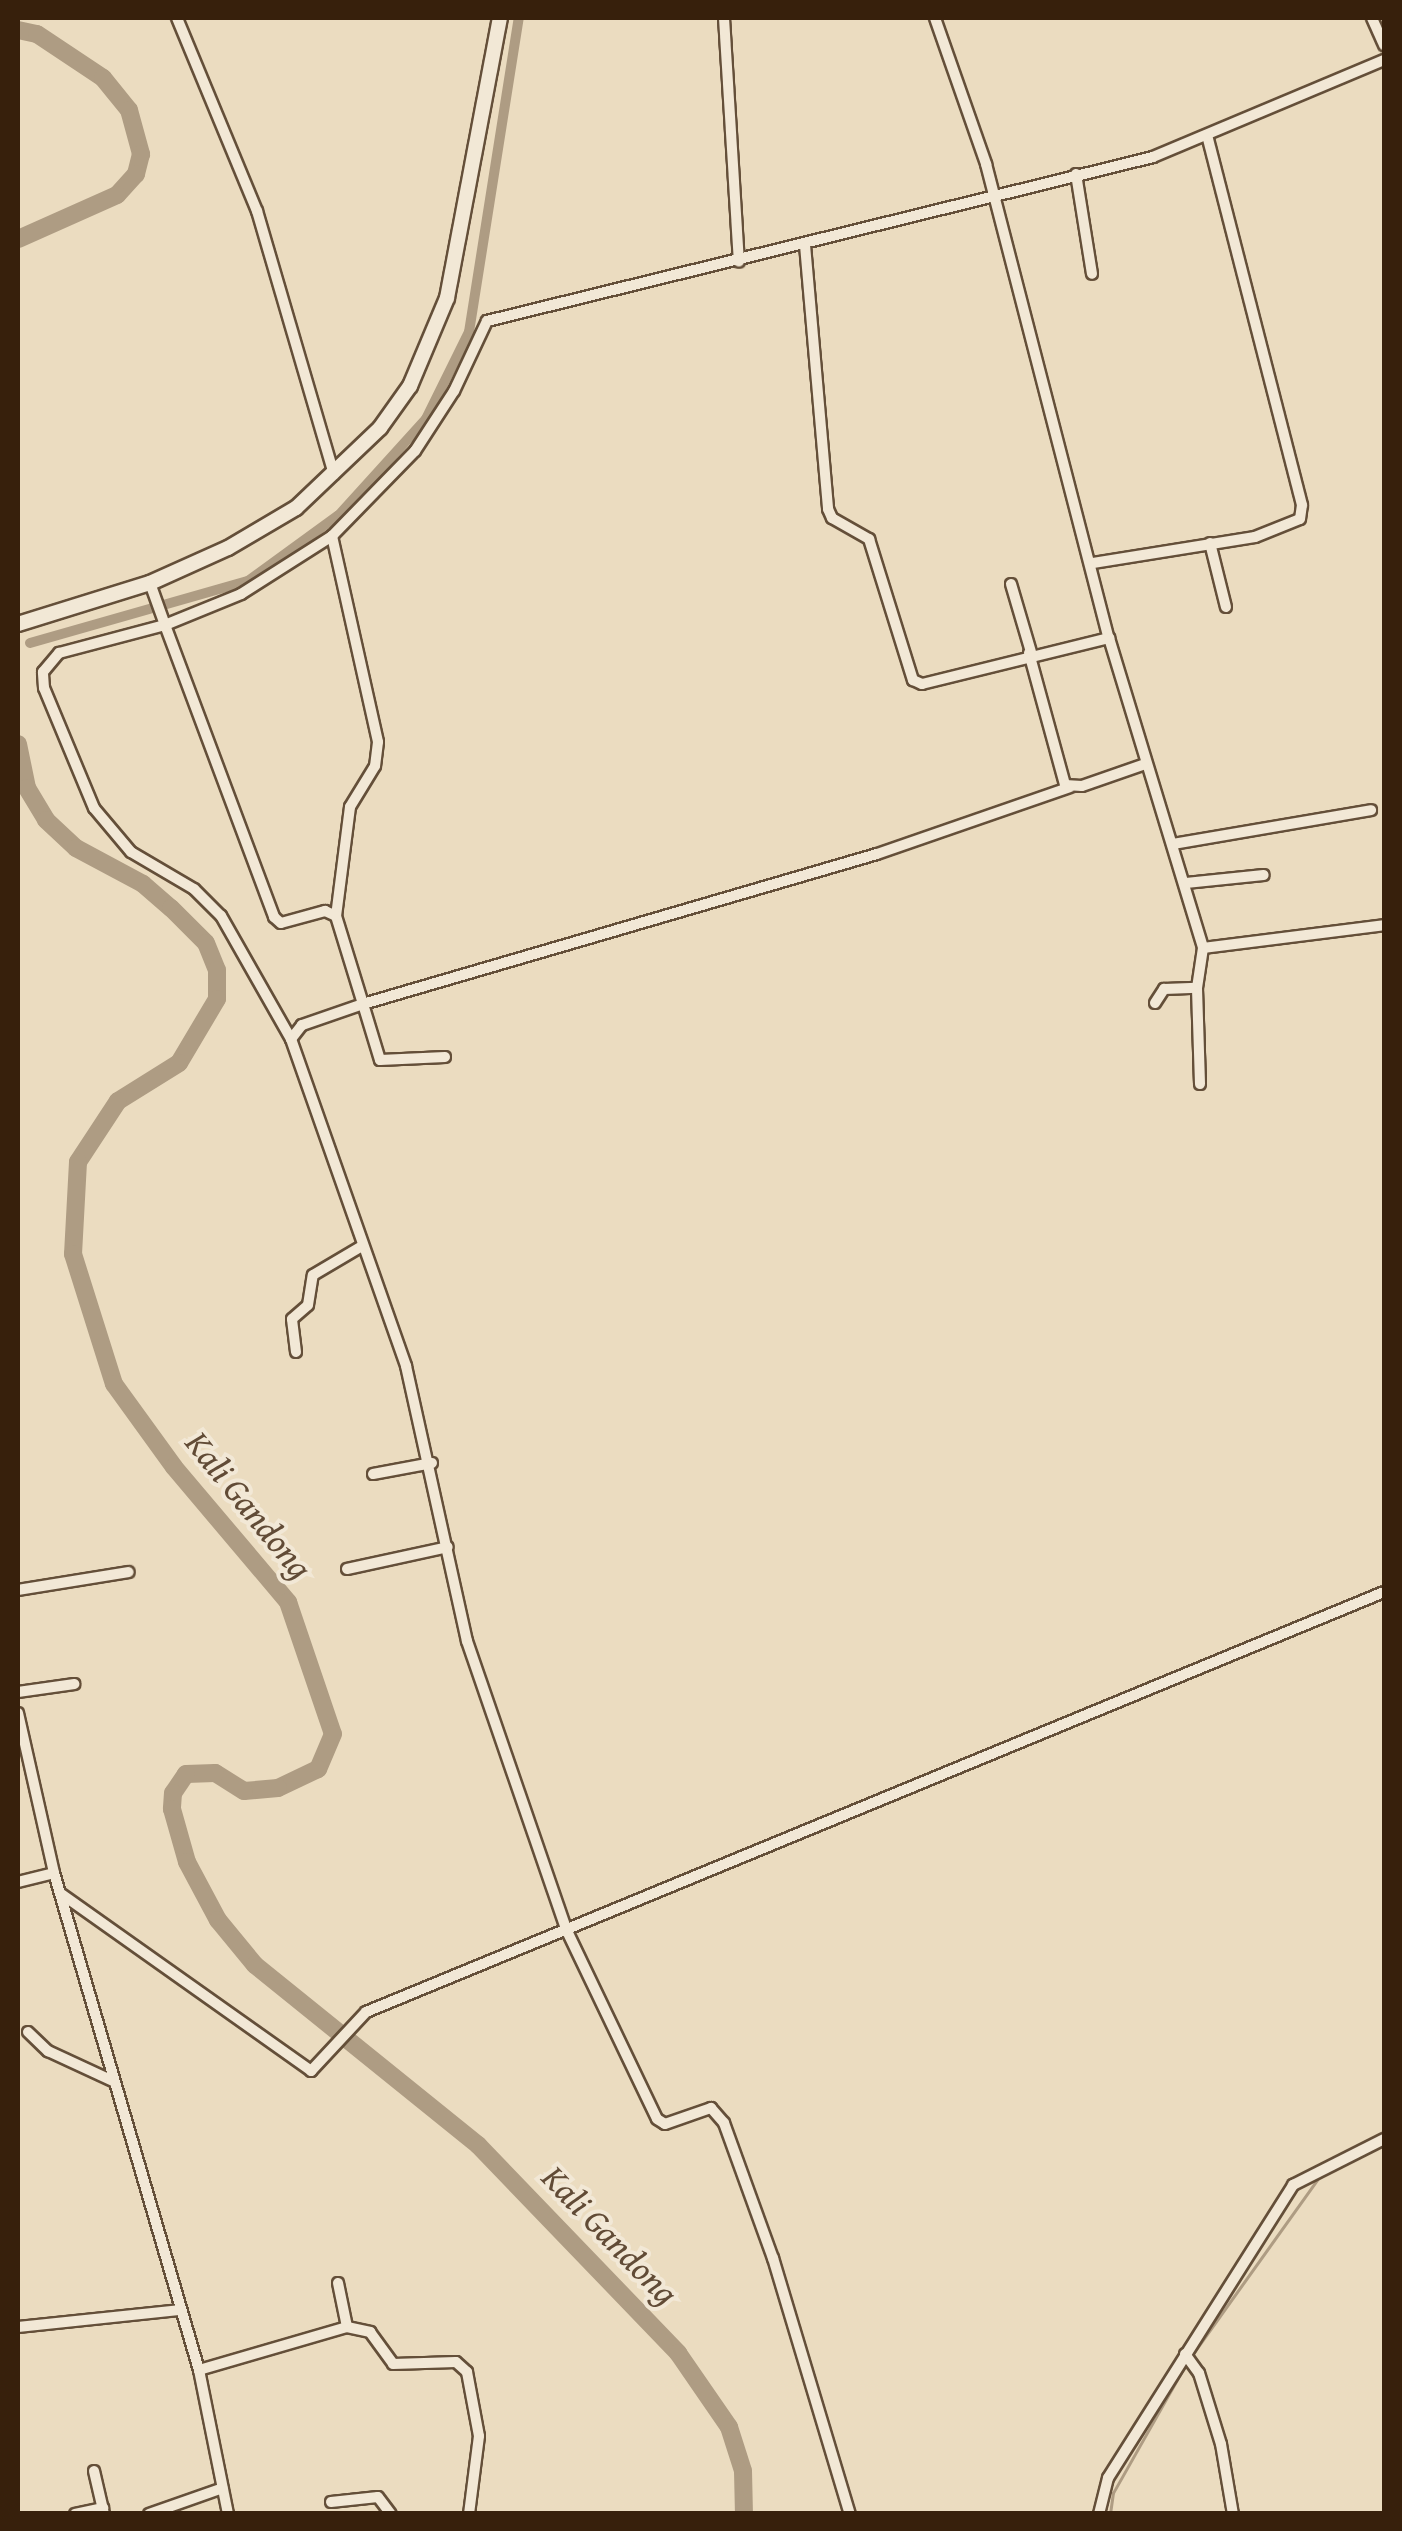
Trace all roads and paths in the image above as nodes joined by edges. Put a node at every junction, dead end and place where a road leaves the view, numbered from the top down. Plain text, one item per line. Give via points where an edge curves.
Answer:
1 (176, 18) edge
2 (500, 18) edge
3 (724, 18) edge
4 (935, 18) edge
5 (1372, 18) edge
6 (1384, 46) edge
7 (1384, 60) edge
8 (1207, 135) junction
9 (1076, 174) junction
10 (994, 192) junction
11 (806, 245) junction
12 (739, 262) junction
13 (1092, 274) dead end
14 (334, 474) junction
15 (332, 536) junction
16 (1210, 542) junction
17 (1092, 562) junction
18 (1011, 584) dead end
19 (151, 588) junction
20 (1226, 607) dead end
21 (163, 620) junction
22 (18, 624) edge
23 (1109, 638) junction
24 (1030, 653) junction
25 (1145, 764) junction
26 (1070, 788) junction
27 (1371, 810) dead end
28 (1173, 844) junction
29 (1264, 875) dead end
30 (1186, 883) junction
31 (336, 916) junction
32 (1384, 925) edge
33 (1203, 948) junction
34 (1197, 988) junction
35 (1155, 1003) dead end
36 (364, 1004) junction
37 (292, 1040) junction
38 (444, 1057) dead end
39 (1200, 1084) dead end
40 (362, 1246) junction
41 (296, 1352) dead end
42 (432, 1464) junction
43 (373, 1474) dead end
44 (448, 1547) junction
45 (348, 1569) dead end
46 (130, 1572) dead end
47 (18, 1590) edge
48 (1384, 1592) edge
49 (74, 1684) dead end
50 (18, 1692) edge
51 (18, 1713) edge
52 (54, 1873) junction
53 (18, 1882) edge
54 (60, 1893) junction
55 (567, 1931) junction
56 (28, 2032) dead end
57 (112, 2080) junction
58 (1384, 2139) edge
59 (338, 2283) dead end
60 (181, 2310) junction
61 (18, 2327) edge
62 (347, 2327) junction
63 (1188, 2357) junction
64 (199, 2370) junction
65 (94, 2470) dead end
66 (223, 2488) junction
67 (331, 2502) dead end
68 (104, 2511) edge
69 (75, 2514) edge
70 (148, 2514) edge
71 (228, 2514) edge
72 (392, 2514) edge
73 (469, 2514) edge
74 (850, 2514) edge
75 (1099, 2514) edge
76 (1233, 2514) edge

1 - 14 street via 257,211
2 - 14 street via 447,298 410,386
3 - 12 street
4 - 10 street
5 - 6 street
7 - 8 street
8 - 9 street via 1152,157
8 - 16 street via 1302,505 1293,526
9 - 10 street
9 - 13 street
10 - 11 street
10 - 17 street
11 - 12 street
11 - 24 street via 828,509 869,539 910,675 922,684
12 - 15 street via 483,323 454,392 415,451
14 - 19 street via 296,508
15 - 21 street via 241,594
15 - 31 street via 378,756 350,807
16 - 17 street
16 - 20 street
17 - 23 street
18 - 24 street
19 - 21 street
19 - 22 street
21 - 31 street via 274,917 281,923 325,911
21 - 37 street via 59,653 42,672 44,688 102,821 131,852 194,889 221,916
23 - 24 street
23 - 25 street
24 - 26 street via 1060,778
25 - 26 street
25 - 28 street
26 - 36 street via 877,854
27 - 28 street
28 - 30 street
29 - 30 street
30 - 33 street
31 - 36 street
32 - 33 street
33 - 34 street
34 - 35 street via 1164,989
34 - 39 street
36 - 37 street via 302,1025
36 - 38 street via 380,1060
37 - 40 street
40 - 41 street via 314,1275 308,1305 292,1319
40 - 42 street
42 - 43 street
42 - 44 street
44 - 45 street
44 - 55 street via 467,1640
46 - 47 street
48 - 55 street
49 - 50 street
51 - 52 street
52 - 53 street
52 - 54 street
54 - 55 street via 304,2068 322,2062 366,2012
54 - 57 street
55 - 74 street via 657,2119 666,2124 711,2108 724,2123 773,2258
56 - 57 street via 48,2051
57 - 60 street
58 - 63 street via 1293,2185
59 - 62 street
60 - 61 street
60 - 64 street
62 - 64 street
62 - 73 street via 370,2332 388,2362 452,2361 467,2372 479,2436
63 - 75 street via 1108,2478
63 - 76 street via 1221,2444
64 - 66 street
65 - 68 street
66 - 70 street
66 - 71 street
67 - 72 street via 378,2497
68 - 69 street

